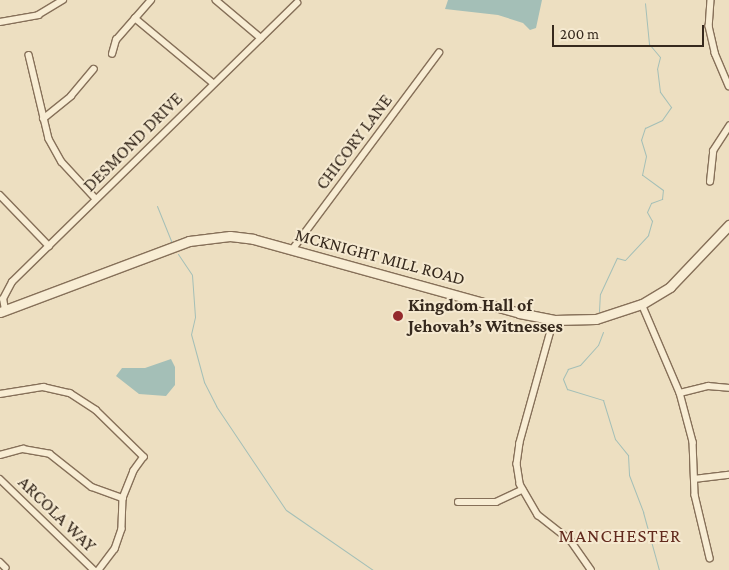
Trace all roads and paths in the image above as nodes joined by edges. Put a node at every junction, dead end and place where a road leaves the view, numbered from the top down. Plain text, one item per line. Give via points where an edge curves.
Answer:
1 (63, 0) edge
2 (151, 0) edge
3 (216, 0) edge
4 (711, 0) edge
5 (297, 2) dead end
6 (135, 18) junction
7 (0, 22) edge
8 (261, 38) junction
9 (439, 52) dead end
10 (112, 54) dead end
11 (29, 55) dead end
12 (729, 68) edge
13 (94, 69) dead end
14 (721, 71) junction
15 (213, 83) junction
16 (729, 86) edge
17 (43, 119) junction
18 (729, 126) edge
19 (710, 182) dead end
20 (0, 196) edge
21 (96, 199) junction
22 (729, 225) edge
23 (49, 246) junction
24 (292, 250) junction
25 (642, 304) junction
26 (3, 311) edge
27 (554, 320) junction
28 (729, 388) edge
29 (680, 392) junction
30 (0, 394) edge
31 (0, 455) edge
32 (729, 475) edge
33 (0, 479) edge
34 (694, 479) junction
35 (522, 490) junction
36 (123, 498) junction
37 (458, 502) dead end
38 (710, 558) dead end
39 (0, 562) edge
40 (6, 568) dead end
41 (94, 570) edge
42 (99, 570) edge
43 (591, 570) edge

1 - 7 street via 38,15
2 - 6 street
3 - 8 street
4 - 14 street via 709,26
5 - 8 street, DESMOND DRIVE
6 - 10 street via 113,45
6 - 15 street
8 - 15 street, DESMOND DRIVE
9 - 24 street, CHICORY LANE
11 - 17 street
12 - 14 street
13 - 17 street via 72,96
14 - 16 street
15 - 21 street, DESMOND DRIVE
17 - 21 street via 49,139 62,162
18 - 19 street via 717,142
20 - 23 street
21 - 23 street, DESMOND DRIVE
22 - 25 street, MCKNIGHT MILL ROAD via 681,277
23 - 26 street, DESMOND DRIVE via 5,290
24 - 26 street, MCKNIGHT MILL ROAD via 239,237 207,237
24 - 27 street, MCKNIGHT MILL ROAD
25 - 27 street, MCKNIGHT MILL ROAD via 596,319
25 - 29 street
27 - 35 street via 520,443 517,464
28 - 29 street via 708,386
29 - 34 street via 693,442
30 - 36 street via 43,387 70,393 96,410 144,457 134,470
31 - 36 street via 23,450 50,454 92,487
32 - 34 street
33 - 41 street, ARCOLA WAY
34 - 38 street
35 - 37 street via 496,502
35 - 43 street via 538,515 582,554
36 - 42 street via 122,529 116,549
39 - 40 street

